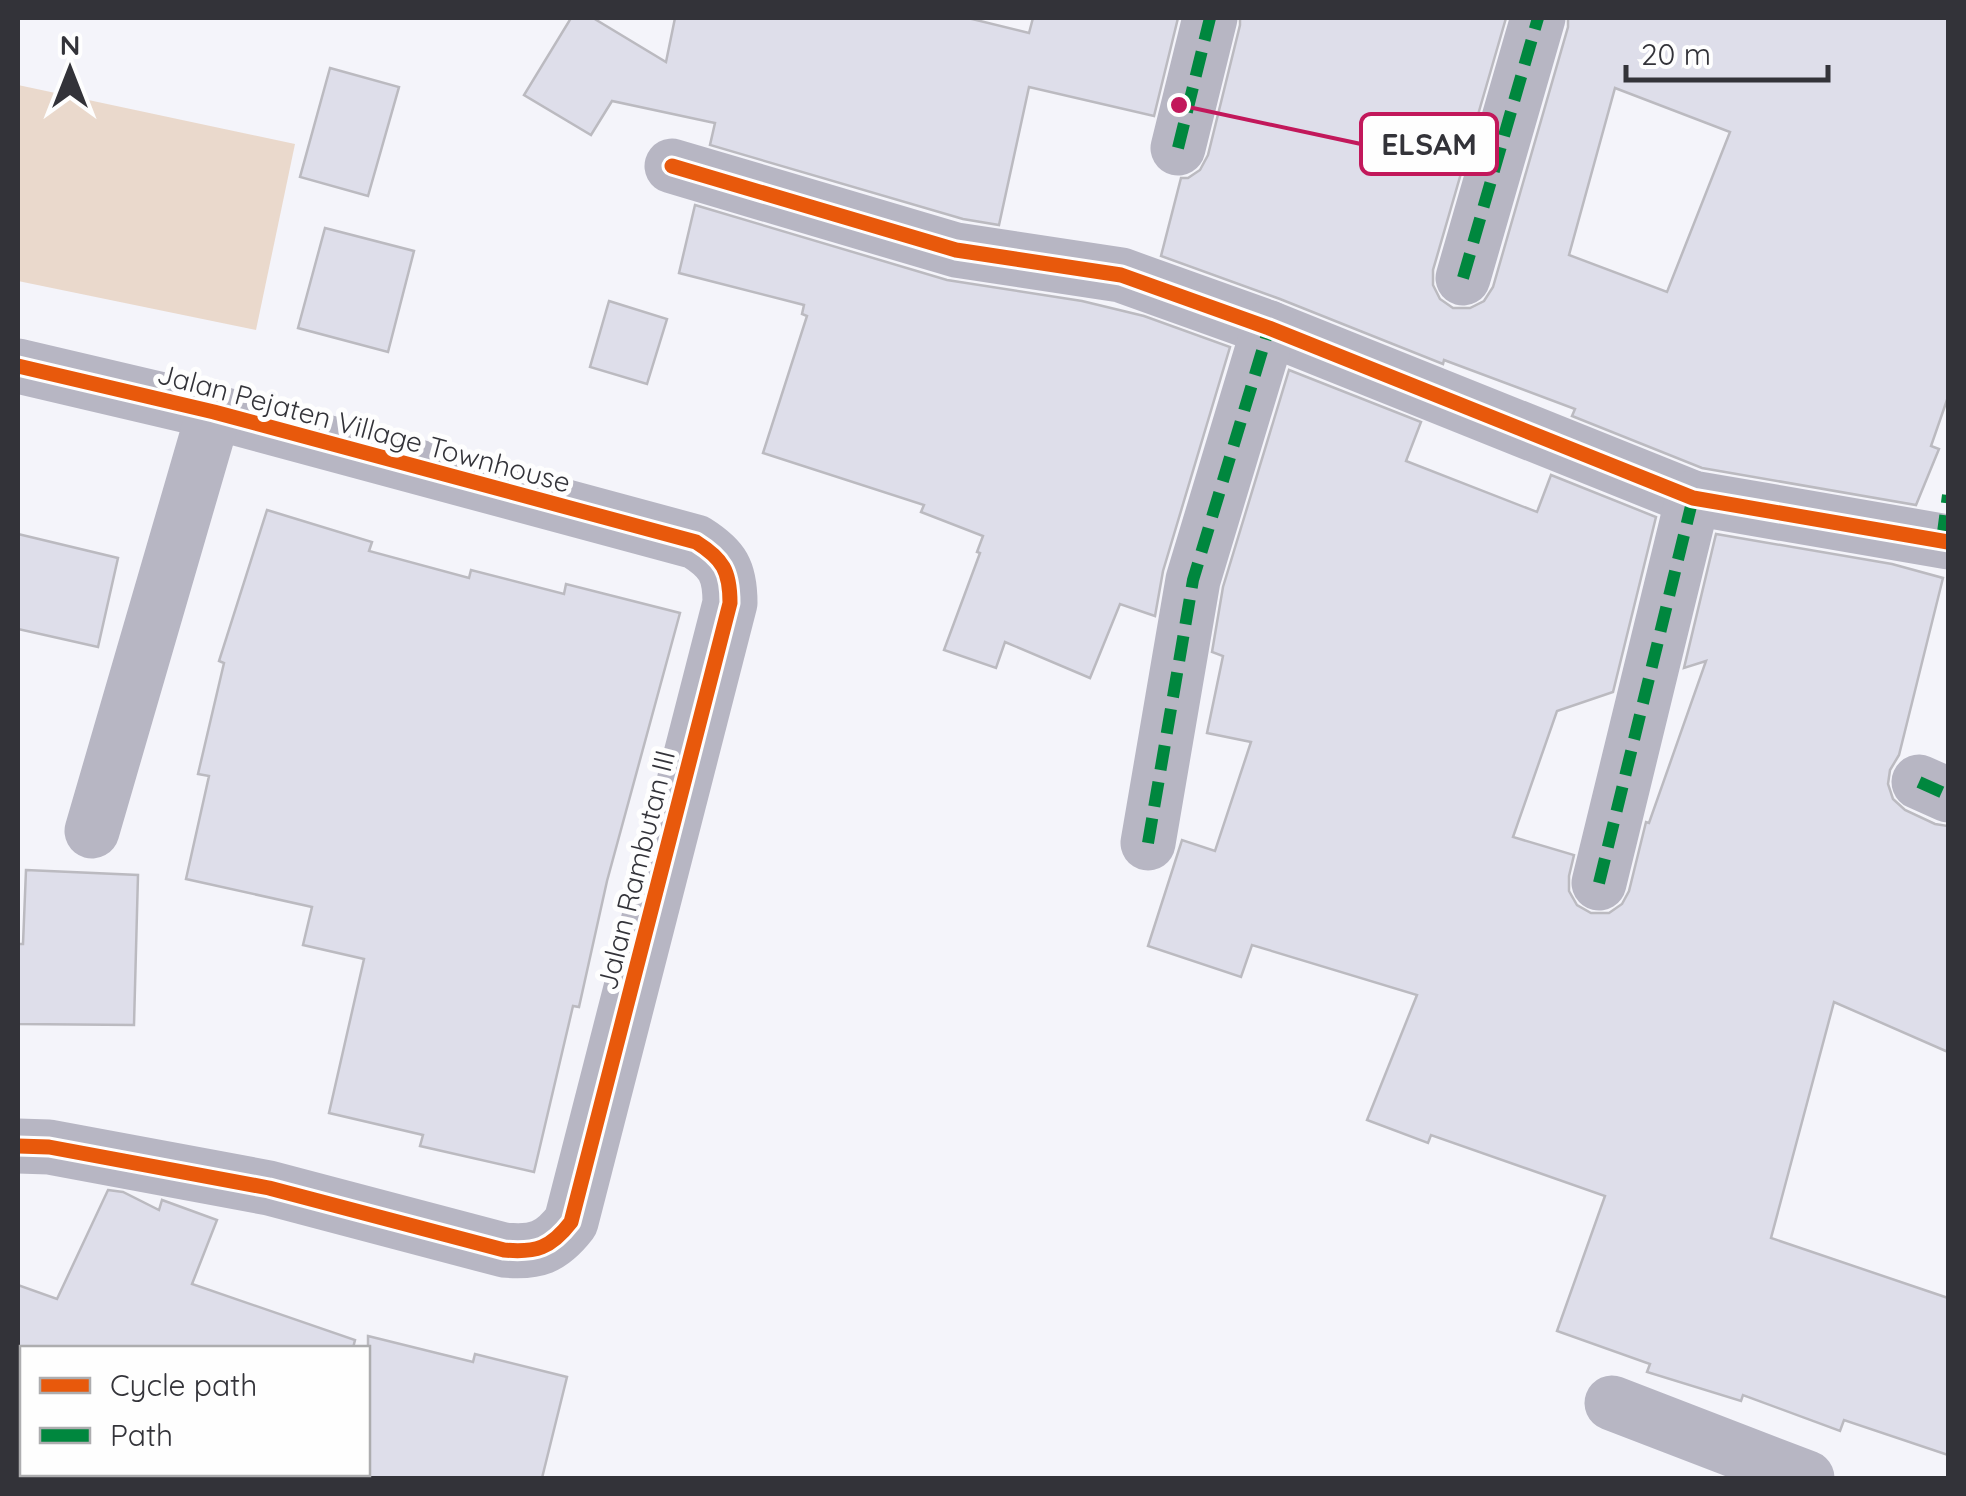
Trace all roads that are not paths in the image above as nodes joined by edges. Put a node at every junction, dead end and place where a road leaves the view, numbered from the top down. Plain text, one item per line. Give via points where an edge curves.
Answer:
1 (1210, 18) edge
2 (1538, 18) edge
3 (1178, 148) dead end
4 (672, 166) dead end
5 (1463, 278) dead end
6 (1269, 328) junction
7 (18, 366) edge
8 (214, 412) junction
9 (1693, 498) junction
10 (1946, 525) edge
11 (696, 542) joint
12 (92, 831) dead end
13 (1148, 843) dead end
14 (1600, 883) dead end
15 (18, 1146) edge
16 (1612, 1403) dead end
17 (1807, 1478) edge

1 - 3 street
2 - 5 street
4 - 6 street via 956,250 1121,276
6 - 9 street
6 - 13 street via 1193,580
7 - 8 street, Jalan Pejaten Village Townhouse
8 - 11 street, Jalan Pejaten Village Townhouse
8 - 12 street, Jalan Pejaten Village Townhouse
9 - 10 street
9 - 14 street
11 - 15 street, Jalan Rambutan III via 724,566 730,603 571,1222 556,1240 504,1250 270,1188
16 - 17 street

